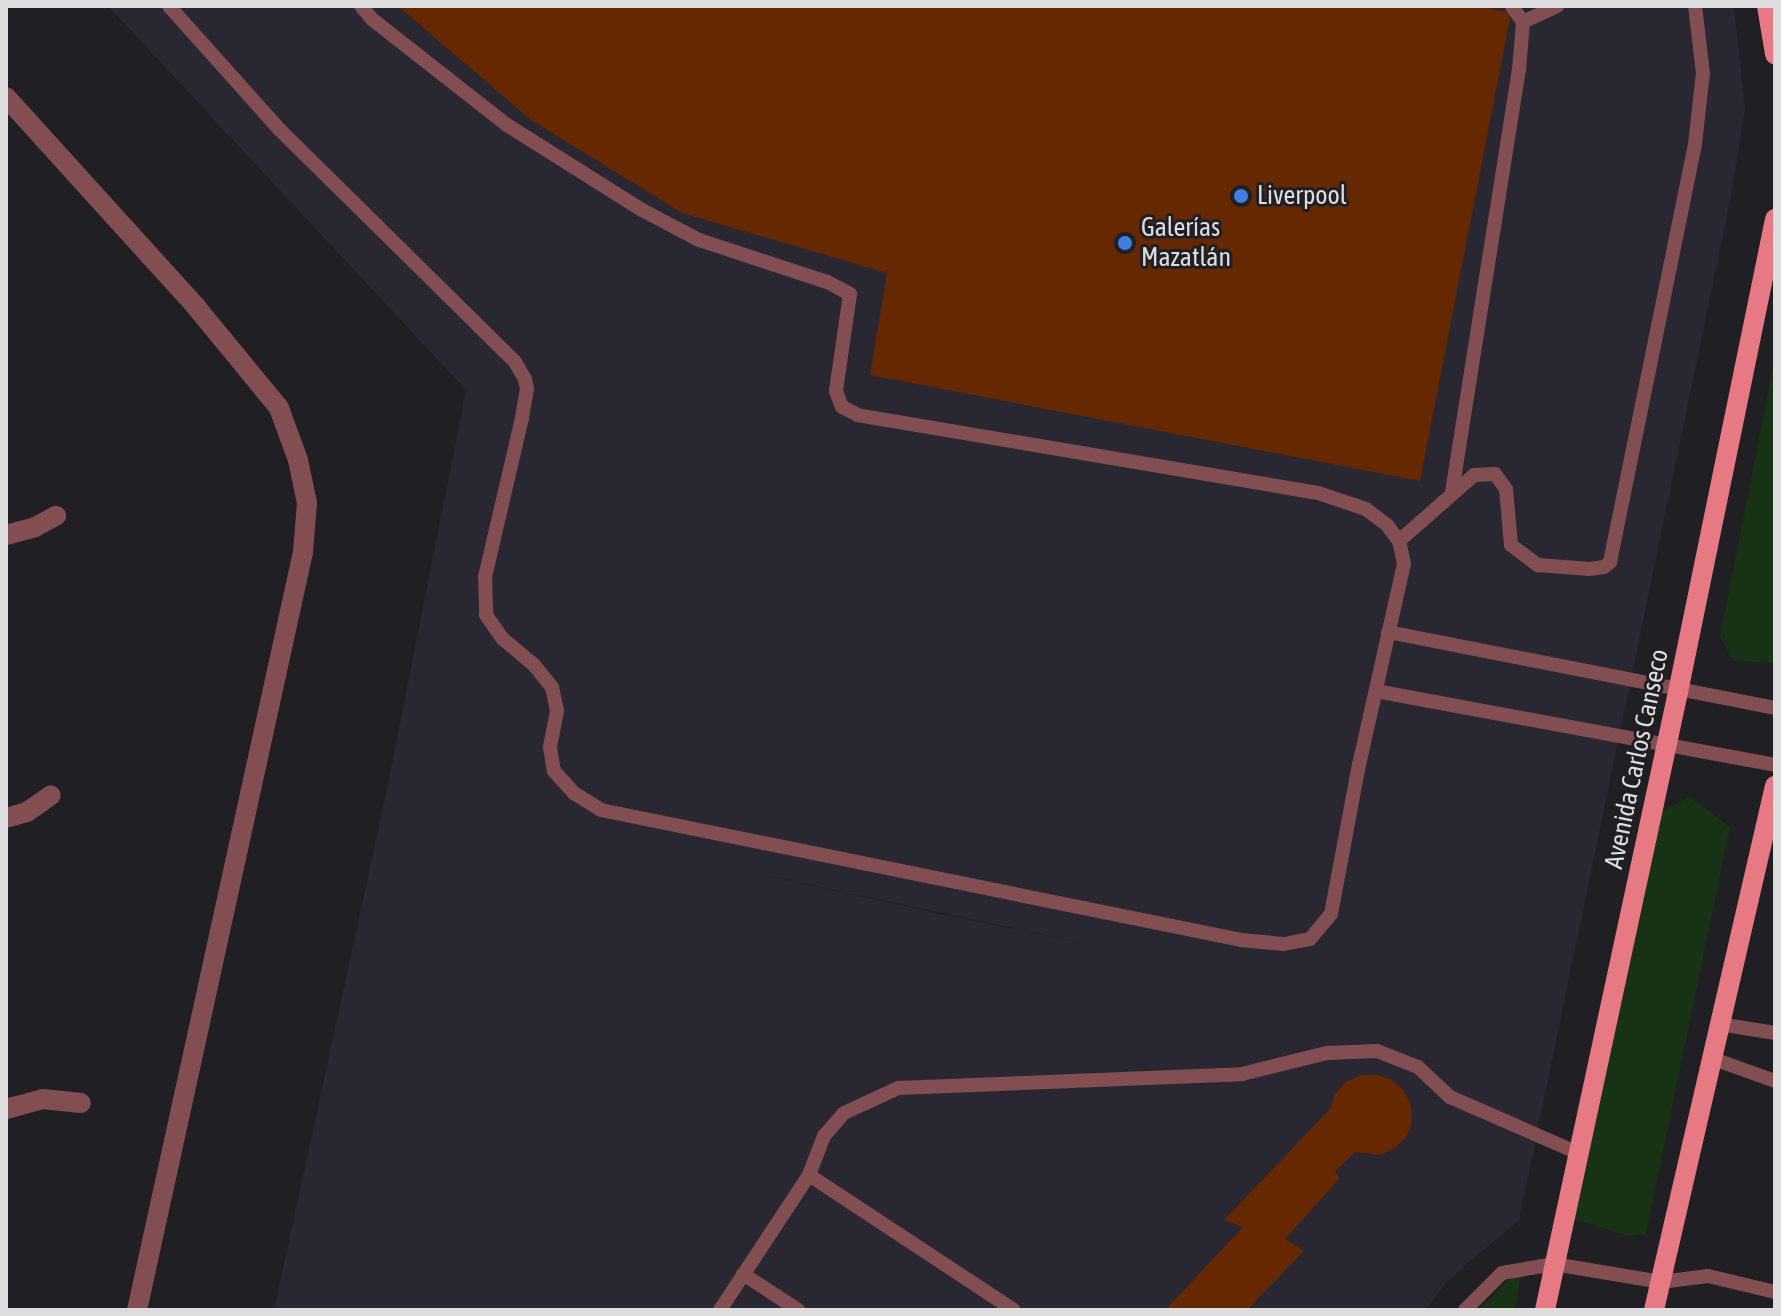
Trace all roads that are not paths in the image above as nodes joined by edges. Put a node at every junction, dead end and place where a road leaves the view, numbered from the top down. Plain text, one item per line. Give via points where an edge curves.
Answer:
1 (169, 6) edge
2 (361, 6) edge
3 (1512, 6) edge
4 (1557, 6) edge
5 (1695, 6) edge
6 (1767, 6) edge
7 (1523, 22) junction
8 (1775, 54) edge
9 (6, 97) edge
10 (1775, 219) edge
11 (1452, 492) junction
12 (56, 516) dead end
13 (6, 535) edge
14 (1399, 541) junction
15 (1388, 632) junction
16 (1376, 691) junction
17 (1678, 692) junction
18 (1775, 708) edge
19 (1666, 747) junction
20 (1775, 765) edge
21 (1775, 786) edge
22 (51, 795) dead end
23 (6, 818) edge
24 (1767, 859) edge
25 (1719, 1024) junction
26 (1775, 1033) edge
27 (1711, 1058) junction
28 (1775, 1081) edge
29 (81, 1103) dead end
30 (6, 1109) edge
31 (1578, 1153) junction
32 (809, 1175) junction
33 (1554, 1264) junction
34 (743, 1274) junction
35 (1661, 1282) junction
36 (1775, 1292) edge
37 (137, 1310) edge
38 (720, 1310) edge
39 (798, 1310) edge
40 (1014, 1310) edge
41 (1465, 1310) edge
42 (1545, 1310) edge
43 (1654, 1310) edge

1 - 16 lane via 280,130 515,362 525,379 522,418 485,577 486,615 552,687 557,711 550,747 554,771 574,793 601,810 1241,940 1284,944 1310,939 1331,914
2 - 14 lane via 507,125 642,210 699,240 850,294 836,391 842,407 858,415 1318,493 1366,509
3 - 7 lane
4 - 7 lane
5 - 11 lane via 1703,73 1695,144 1610,562 1590,569 1538,565 1511,545 1506,489 1495,474 1474,475
6 - 8 main road
7 - 11 lane
9 - 37 street via 197,308 279,408 307,503 303,552
10 - 17 main road, Avenida Carlos Canseco
11 - 14 lane
12 - 13 street
14 - 15 lane via 1404,564
15 - 16 lane
15 - 17 lane
16 - 19 lane
17 - 18 lane
17 - 19 main road, Avenida Carlos Canseco
19 - 20 lane
19 - 31 main road, Avenida Carlos Canseco
21 - 24 main road
22 - 23 street via 27,812
24 - 25 main road
25 - 26 lane
25 - 27 main road
27 - 28 lane
27 - 35 main road
29 - 30 street via 43,1099
31 - 32 lane via 1450,1097 1418,1067 1377,1051 1327,1053 1242,1074 898,1088 844,1113 824,1136
31 - 33 main road, Avenida Carlos Canseco
32 - 34 lane
32 - 40 lane
33 - 35 lane
33 - 41 lane via 1502,1273
33 - 42 main road, Avenida Carlos Canseco
34 - 38 lane
34 - 39 lane
35 - 36 lane via 1708,1276
35 - 43 main road

